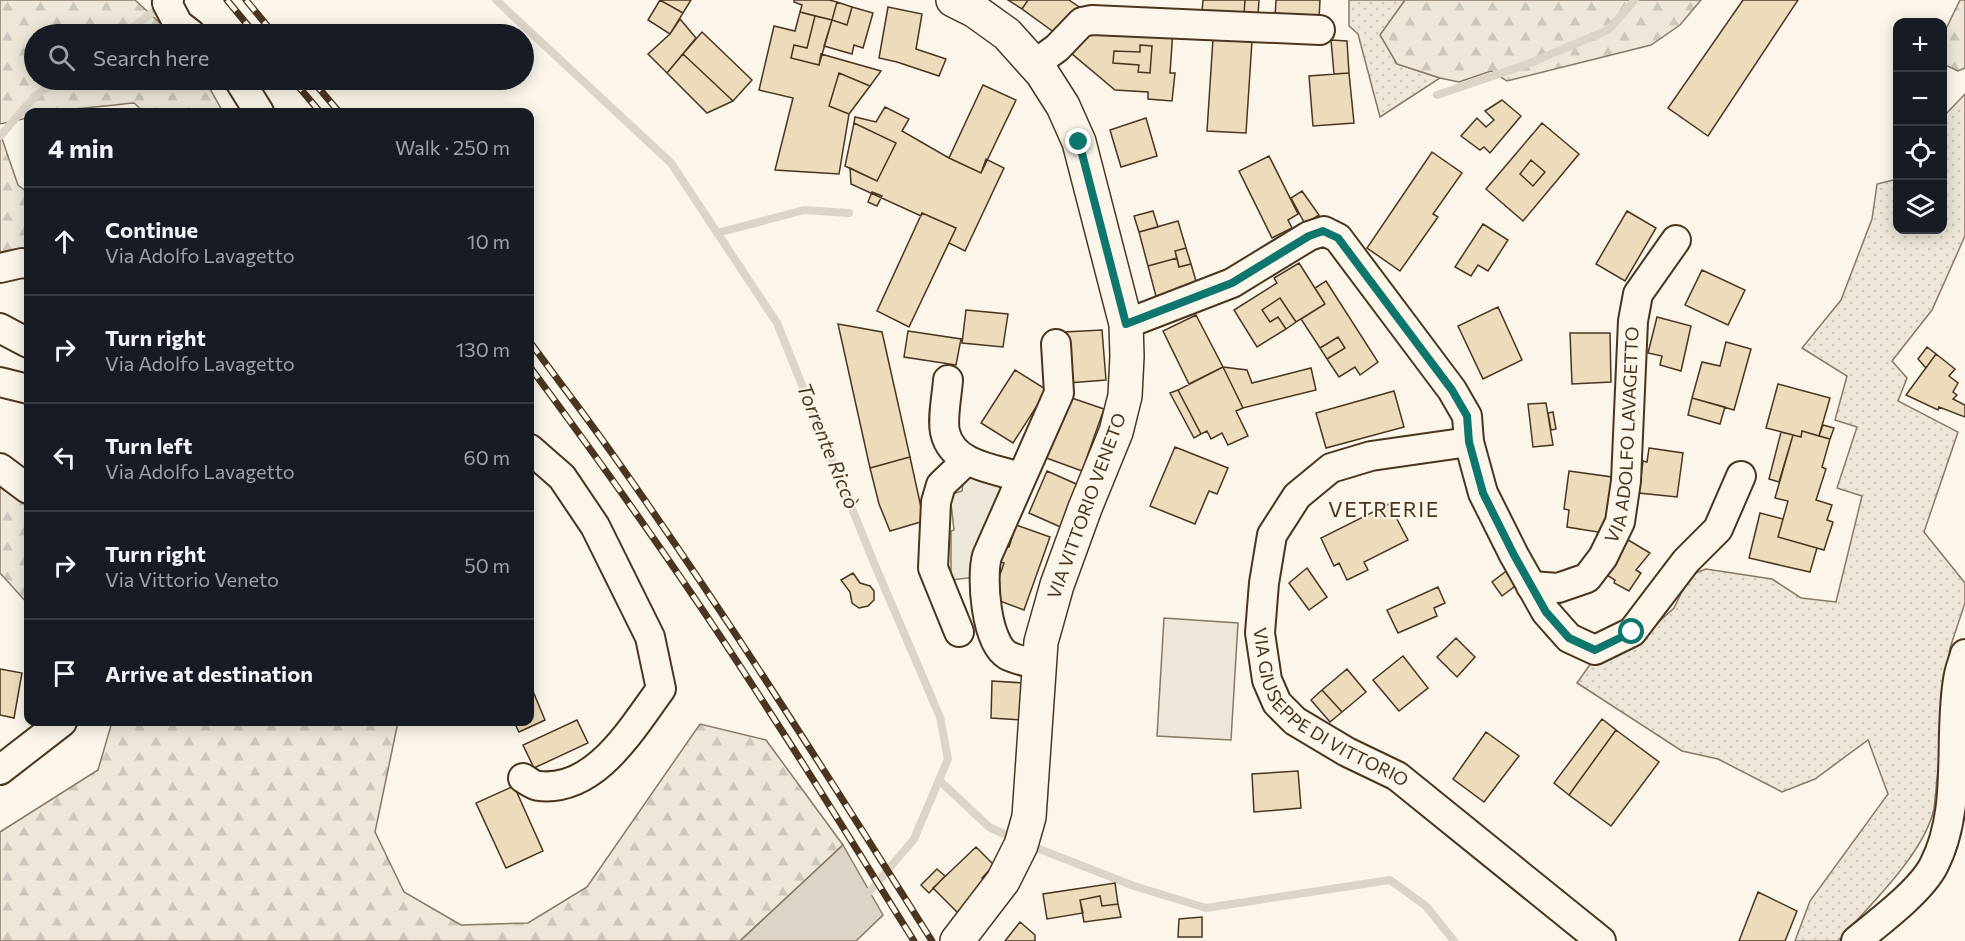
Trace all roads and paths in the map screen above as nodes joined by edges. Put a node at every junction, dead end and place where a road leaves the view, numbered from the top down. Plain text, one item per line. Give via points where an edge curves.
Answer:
1 (953, 0) edge
2 (167, 1) edge
3 (178, 24) edge
4 (1320, 30) dead end
5 (1035, 64) junction
6 (245, 90) edge
7 (256, 108) edge
8 (1676, 240) dead end
9 (24, 263) edge
10 (0, 268) edge
11 (1126, 324) junction
12 (0, 328) edge
13 (24, 341) edge
14 (1056, 344) dead end
15 (948, 380) dead end
16 (0, 381) edge
17 (24, 388) edge
18 (1469, 442) junction
19 (534, 452) edge
20 (966, 461) junction
21 (0, 468) edge
22 (1742, 476) dead end
23 (1022, 477) junction
24 (24, 486) edge
25 (1532, 586) junction
26 (959, 632) dead end
27 (1965, 654) edge
28 (1039, 665) junction
29 (57, 726) edge
30 (0, 770) edge
31 (523, 778) dead end
32 (1872, 936) edge
33 (957, 941) edge
34 (1600, 941) edge

1 - 5 main road, VIA VITTORIO VENETO via 1007,34
2 - 3 street
4 - 5 street via 1092,20 1082,22
5 - 11 main road, VIA VITTORIO VENETO via 1063,106 1079,142
6 - 7 street
8 - 25 street, VIA ADOLFO LAVAGETTO via 1638,294 1620,522 1603,557 1587,578 1558,588
9 - 10 street
11 - 18 street via 1232,283 1323,231 1338,238 1452,390 1467,416
11 - 28 main road, VIA VITTORIO VENETO via 1125,396 1116,432 1057,585 1041,642
12 - 13 street
14 - 23 street via 1059,393
15 - 20 street via 945,431 951,446
16 - 17 street
18 - 25 street via 1483,493
18 - 34 street, VIA GIUSEPPE DI VITTORIO via 1371,456 1331,468 1298,496 1272,535 1260,633 1267,680 1277,703 1295,721 1397,776
19 - 31 street via 562,477 595,526 650,637 661,689 622,743 590,773 568,784 538,786
20 - 23 street
20 - 26 street via 941,484 936,502 933,568
21 - 24 street
22 - 25 street via 1718,530 1686,561 1632,632 1595,650 1569,638 1546,612
23 - 28 street via 984,566 988,622 993,637 1007,655
27 - 32 street via 1958,680 1946,832 1934,866
28 - 33 main road, VIA VITTORIO VENETO via 1029,817 1021,845 1003,881
29 - 30 street

